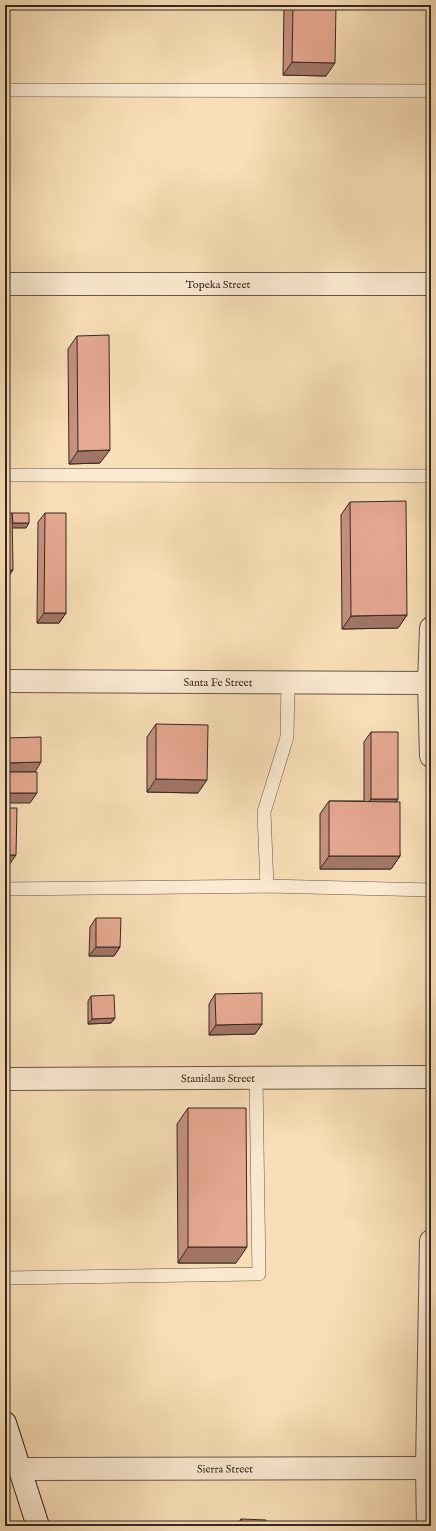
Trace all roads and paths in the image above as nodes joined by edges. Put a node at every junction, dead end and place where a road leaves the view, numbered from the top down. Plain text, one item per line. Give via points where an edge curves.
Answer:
1 (5, 90) edge
2 (431, 90) edge
3 (5, 284) edge
4 (431, 284) edge
5 (5, 475) edge
6 (431, 476) edge
7 (431, 628) edge
8 (5, 681) edge
9 (288, 681) junction
10 (430, 683) edge
11 (431, 756) edge
12 (267, 886) junction
13 (5, 889) edge
14 (431, 890) edge
15 (431, 1077) edge
16 (256, 1078) junction
17 (5, 1079) edge
18 (431, 1241) edge
19 (431, 1269) edge
20 (5, 1278) edge
21 (5, 1423) edge
22 (429, 1468) edge
23 (20, 1469) junction
24 (38, 1526) edge
25 (428, 1526) edge

1 - 2 lane
3 - 4 street, Topeka Street
5 - 6 lane
7 - 10 street
8 - 9 street, Santa Fe Street
9 - 10 street, Santa Fe Street
9 - 12 lane via 287,737 264,812
10 - 11 street
12 - 13 lane
12 - 14 lane
15 - 16 street, Stanislaus Street
16 - 17 street, Stanislaus Street
16 - 20 lane via 259,1274
18 - 19 street
19 - 22 street
21 - 23 street
22 - 23 street, Sierra Street
22 - 25 street
23 - 24 street

